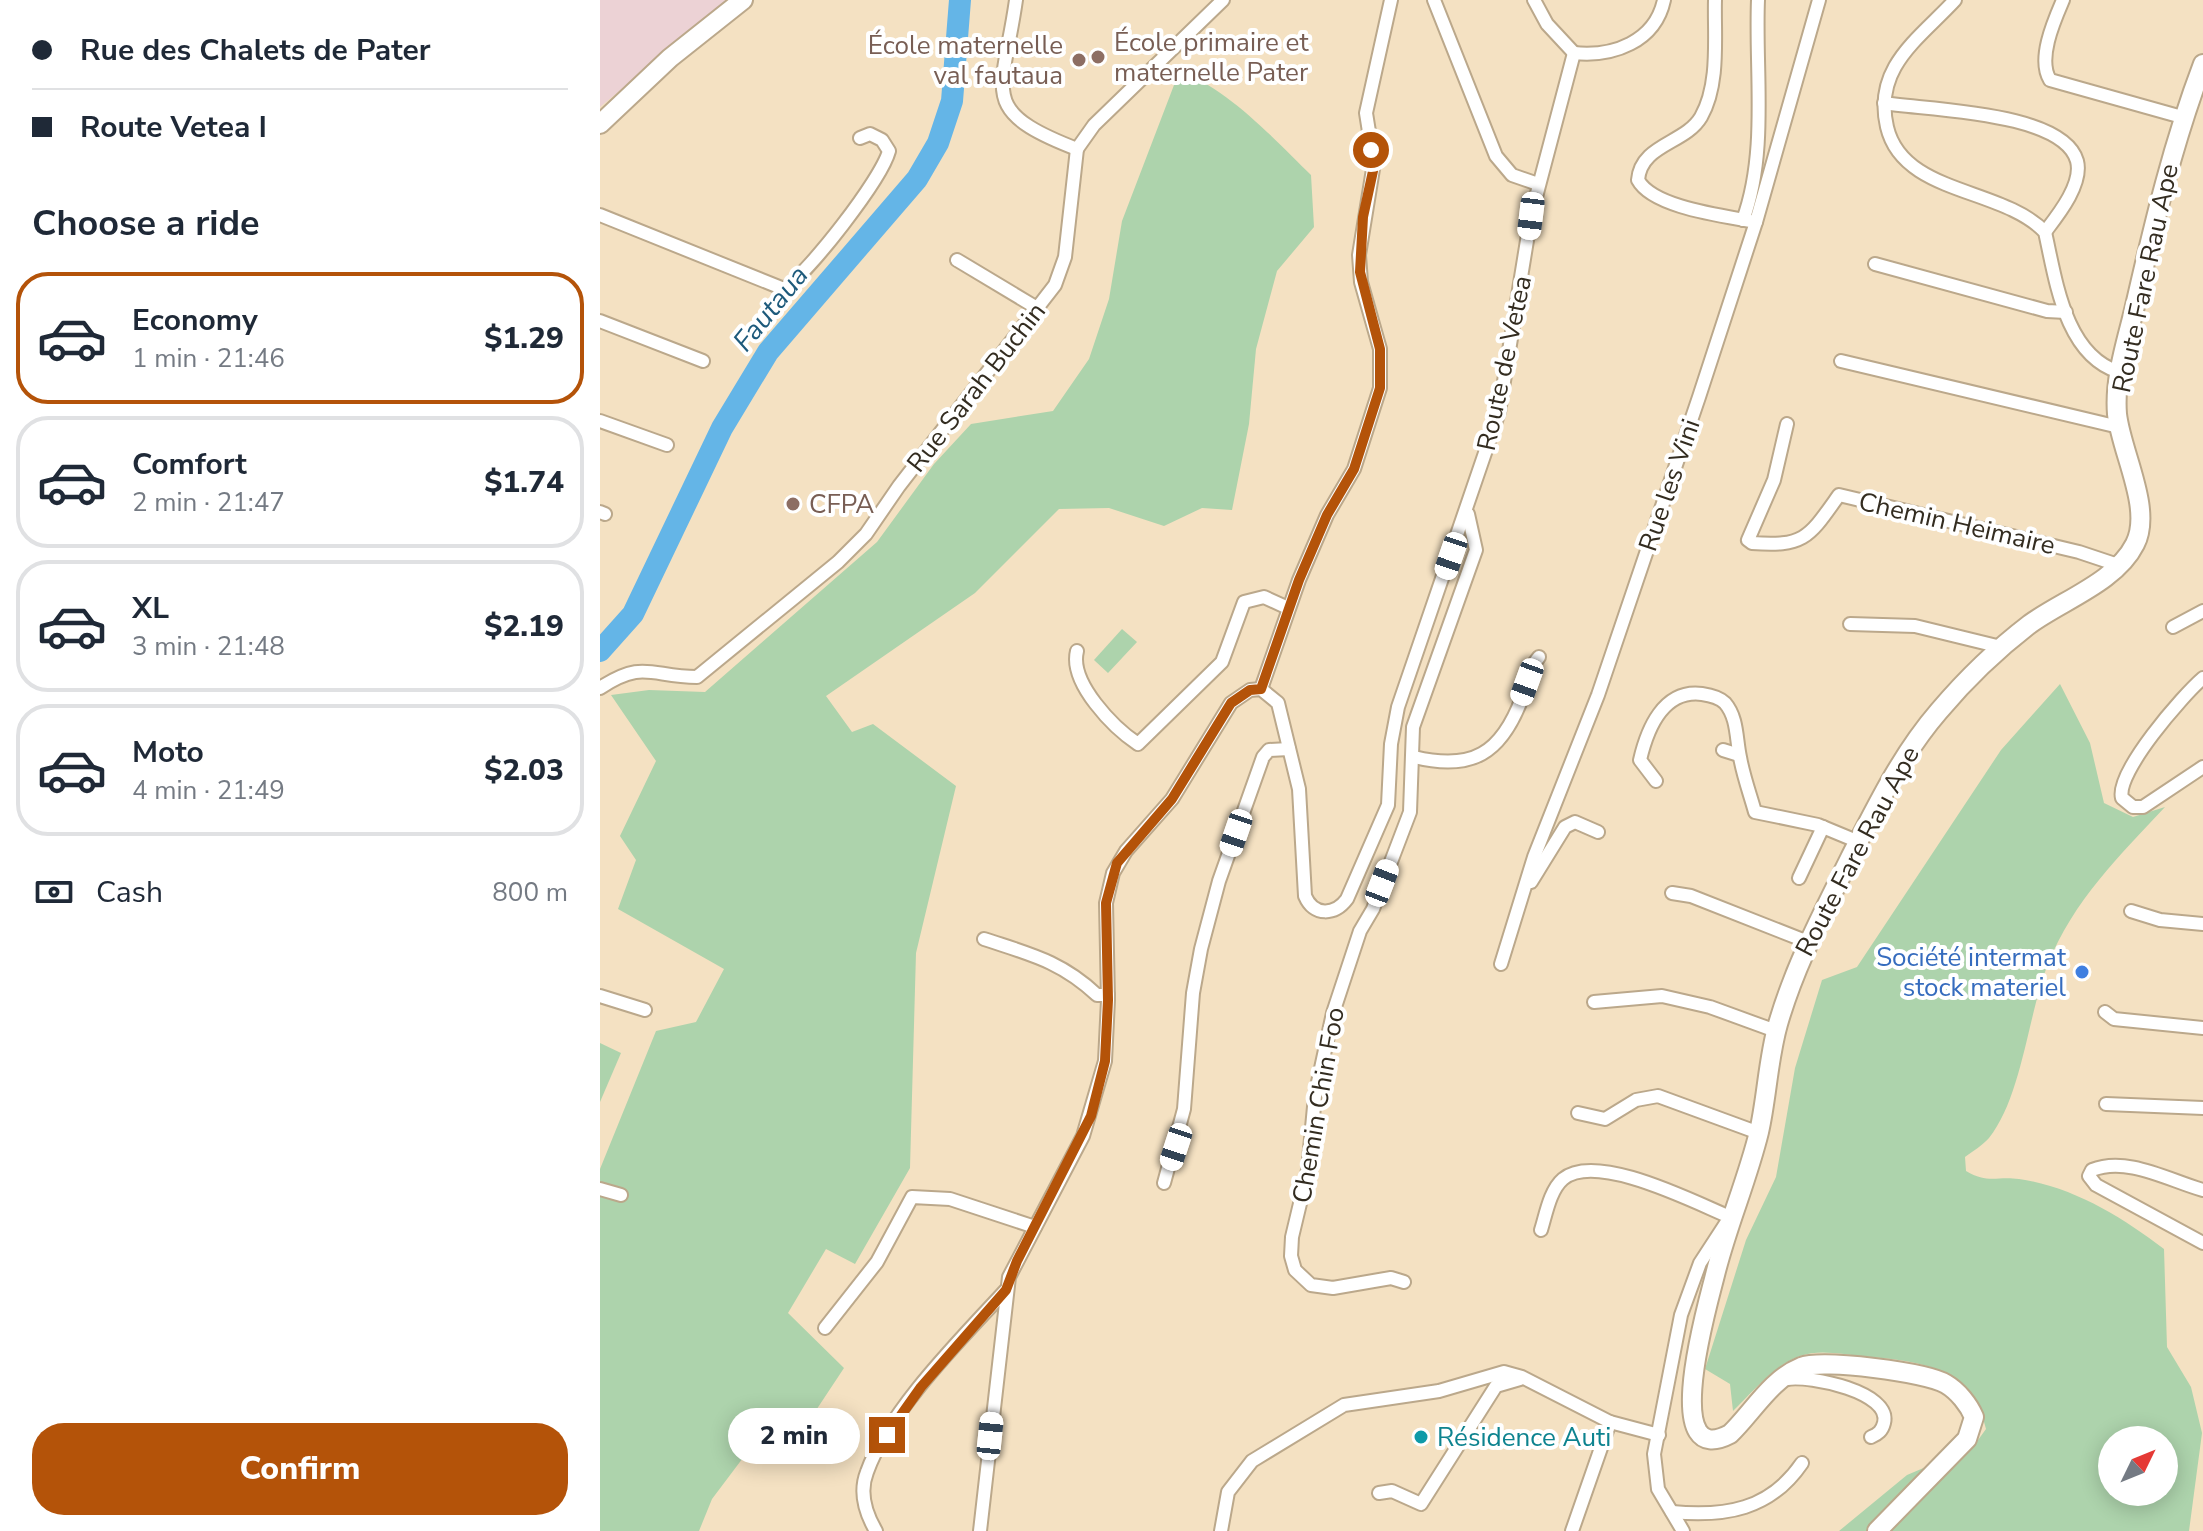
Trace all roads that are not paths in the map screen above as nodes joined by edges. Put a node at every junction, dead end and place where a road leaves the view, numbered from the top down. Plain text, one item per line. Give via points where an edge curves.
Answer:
1 (743, 0) edge
2 (1016, 0) edge
3 (1223, 0) edge
4 (1391, 0) edge
5 (1434, 0) edge
6 (1534, 0) edge
7 (1664, 0) edge
8 (1715, 0) edge
9 (1758, 0) edge
10 (1819, 0) edge
11 (1955, 0) edge
12 (2063, 0) edge
13 (1574, 53) junction
14 (2203, 64) edge
15 (1884, 103) junction
16 (2182, 117) junction
17 (600, 124) edge
18 (860, 138) dead end
19 (1077, 149) junction
20 (1538, 184) junction
21 (600, 215) edge
22 (1750, 221) junction
23 (2045, 232) junction
24 (957, 260) dead end
25 (1875, 264) dead end
26 (1037, 308) junction
27 (2066, 312) junction
28 (600, 321) edge
29 (703, 361) dead end
30 (1841, 361) dead end
31 (2119, 372) junction
32 (600, 421) edge
33 (1787, 424) dead end
34 (2119, 427) junction
35 (667, 445) dead end
36 (1467, 511) junction
37 (2118, 565) junction
38 (1288, 608) junction
39 (2203, 611) edge
40 (1850, 624) dead end
41 (2173, 627) dead end
42 (2001, 647) junction
43 (1077, 651) dead end
44 (1539, 657) dead end
45 (2203, 678) edge
46 (600, 688) edge
47 (1261, 689) junction
48 (1289, 749) junction
49 (1723, 750) dead end
50 (1739, 755) junction
51 (1414, 757) junction
52 (2203, 767) edge
53 (1656, 781) dead end
54 (1823, 827) junction
55 (1598, 832) dead end
56 (1859, 842) junction
57 (1799, 878) dead end
58 (1523, 892) junction
59 (1672, 893) dead end
60 (2131, 911) dead end
61 (2203, 924) edge
62 (984, 939) dead end
63 (1808, 942) junction
64 (1501, 964) dead end
65 (1108, 995) junction
66 (600, 996) edge
67 (1594, 1002) dead end
68 (645, 1010) dead end
69 (2105, 1012) dead end
70 (2203, 1028) edge
71 (1776, 1031) junction
72 (2106, 1104) dead end
73 (2203, 1108) edge
74 (1578, 1113) dead end
75 (1759, 1133) junction
76 (1164, 1183) dead end
77 (600, 1189) edge
78 (2203, 1190) edge
79 (621, 1195) dead end
80 (1730, 1217) junction
81 (1035, 1227) junction
82 (1541, 1230) dead end
83 (2203, 1243) edge
84 (1404, 1282) dead end
85 (1006, 1290) junction
86 (825, 1328) dead end
87 (1523, 1378) junction
88 (1777, 1383) junction
89 (1610, 1422) junction
90 (1659, 1435) junction
91 (1871, 1437) dead end
92 (1802, 1463) dead end
93 (1379, 1493) dead end
94 (1672, 1512) junction
95 (876, 1531) edge
96 (980, 1531) edge
97 (1221, 1531) edge
98 (1572, 1531) edge
99 (1683, 1531) edge
100 (1877, 1531) edge

1 - 17 main road via 670,58
2 - 19 street via 1003,79 1005,104 1026,127
3 - 19 street via 1094,125
4 - 38 street via 1366,113 1374,163 1359,255 1380,349 1380,388 1354,469 1327,515
5 - 20 street via 1496,156 1512,175
6 - 13 street via 1547,24
7 - 13 street via 1651,28 1633,43 1601,53
8 - 22 street via 1708,101 1692,129 1648,155 1638,180 1669,201
9 - 22 street
10 - 22 street, Rue les Vini
11 - 15 street via 1897,60
12 - 16 street via 2046,56 2050,80
13 - 20 street, Route de Vetea
14 - 16 main road, Route Fare Rau Ape
15 - 23 street via 1900,155 1928,175 2022,213
15 - 23 street via 1959,110 2039,130 2064,143 2078,170
16 - 31 main road, Route Fare Rau Ape
18 - 21 street via 870,134 882,140 889,151 885,165 869,191 784,289
19 - 26 street, Rue Sarah Buchin via 1065,257 1055,285
20 - 36 street, Route de Vetea via 1499,411
22 - 58 street, Rue les Vini via 1602,683
23 - 27 street
24 - 26 street
25 - 27 street
26 - 46 street, Rue Sarah Buchin via 866,534 838,562 697,677 627,671
27 - 31 street via 2087,354
28 - 29 street
30 - 34 street
31 - 34 main road, Route Fare Rau Ape
32 - 35 street
33 - 37 street, Chemin Heimaire via 1774,480 1748,540 1752,543 1788,545 1804,540 1839,495
34 - 37 main road, Route Fare Rau Ape via 2141,520 2135,545
36 - 48 street, Route de Vetea via 1398,707 1388,805 1347,899 1334,911 1314,909 1305,896 1299,789
36 - 51 street, Chemin Chin Foo via 1476,550 1413,727
37 - 42 main road, Route Fare Rau Ape
38 - 43 street via 1264,597 1244,602 1222,662 1138,744 1082,681
38 - 47 street
39 - 41 street
40 - 42 street via 1915,626
42 - 56 main road, Route Fare Rau Ape via 1920,733
44 - 51 street via 1510,724 1484,753 1471,761
45 - 52 street via 2125,776 2122,798 2143,807
47 - 48 street, Route de Vetea via 1278,703
47 - 65 street via 1231,703 1172,799 1117,863 1106,903
48 - 76 street via 1269,750 1263,757 1219,881 1193,993 1184,1109
49 - 50 street
50 - 53 street via 1737,729 1724,703 1699,693 1682,696 1653,720 1640,760
50 - 54 street via 1755,812
51 - 84 street, Chemin Chin Foo via 1410,812 1360,931 1333,1013 1291,1256 1302,1280 1325,1288 1377,1279
54 - 56 street
54 - 57 street
55 - 58 street via 1575,822 1565,827
56 - 63 main road, Route Fare Rau Ape
58 - 64 street, Rue les Vini
59 - 63 street
60 - 61 street
62 - 65 street via 1051,961 1097,995
63 - 71 main road, Route Fare Rau Ape
65 - 81 street via 1105,1061 1091,1116
66 - 68 street
67 - 71 street via 1662,996
69 - 70 street via 2114,1019
71 - 75 main road, Route Fare Rau Ape
72 - 73 street
74 - 75 street via 1605,1119 1636,1100 1658,1096
75 - 80 main road, Route Fare Rau Ape
77 - 79 street
78 - 83 street via 2129,1167 2106,1165 2089,1176 2096,1185
80 - 82 street via 1631,1176 1578,1173 1556,1187
80 - 88 main road, Route Fare Rau Ape via 1705,1318 1689,1407 1692,1423 1707,1438 1719,1440
80 - 90 street via 1700,1263 1681,1315
81 - 85 street
81 - 86 street via 950,1199 912,1197 877,1262
85 - 95 street via 921,1387 877,1452 864,1487 868,1517
85 - 96 street
87 - 89 street
87 - 93 street via 1496,1386 1421,1504 1392,1491
87 - 97 street via 1504,1372 1439,1391 1344,1405 1252,1461 1228,1492
88 - 91 street via 1804,1377 1865,1395 1885,1413 1882,1429
88 - 100 main road via 1796,1369 1816,1365 1927,1378 1947,1384 1972,1412 1967,1439
89 - 90 street
89 - 98 street
90 - 94 street via 1658,1489
92 - 94 street via 1782,1486 1743,1511
94 - 99 street

